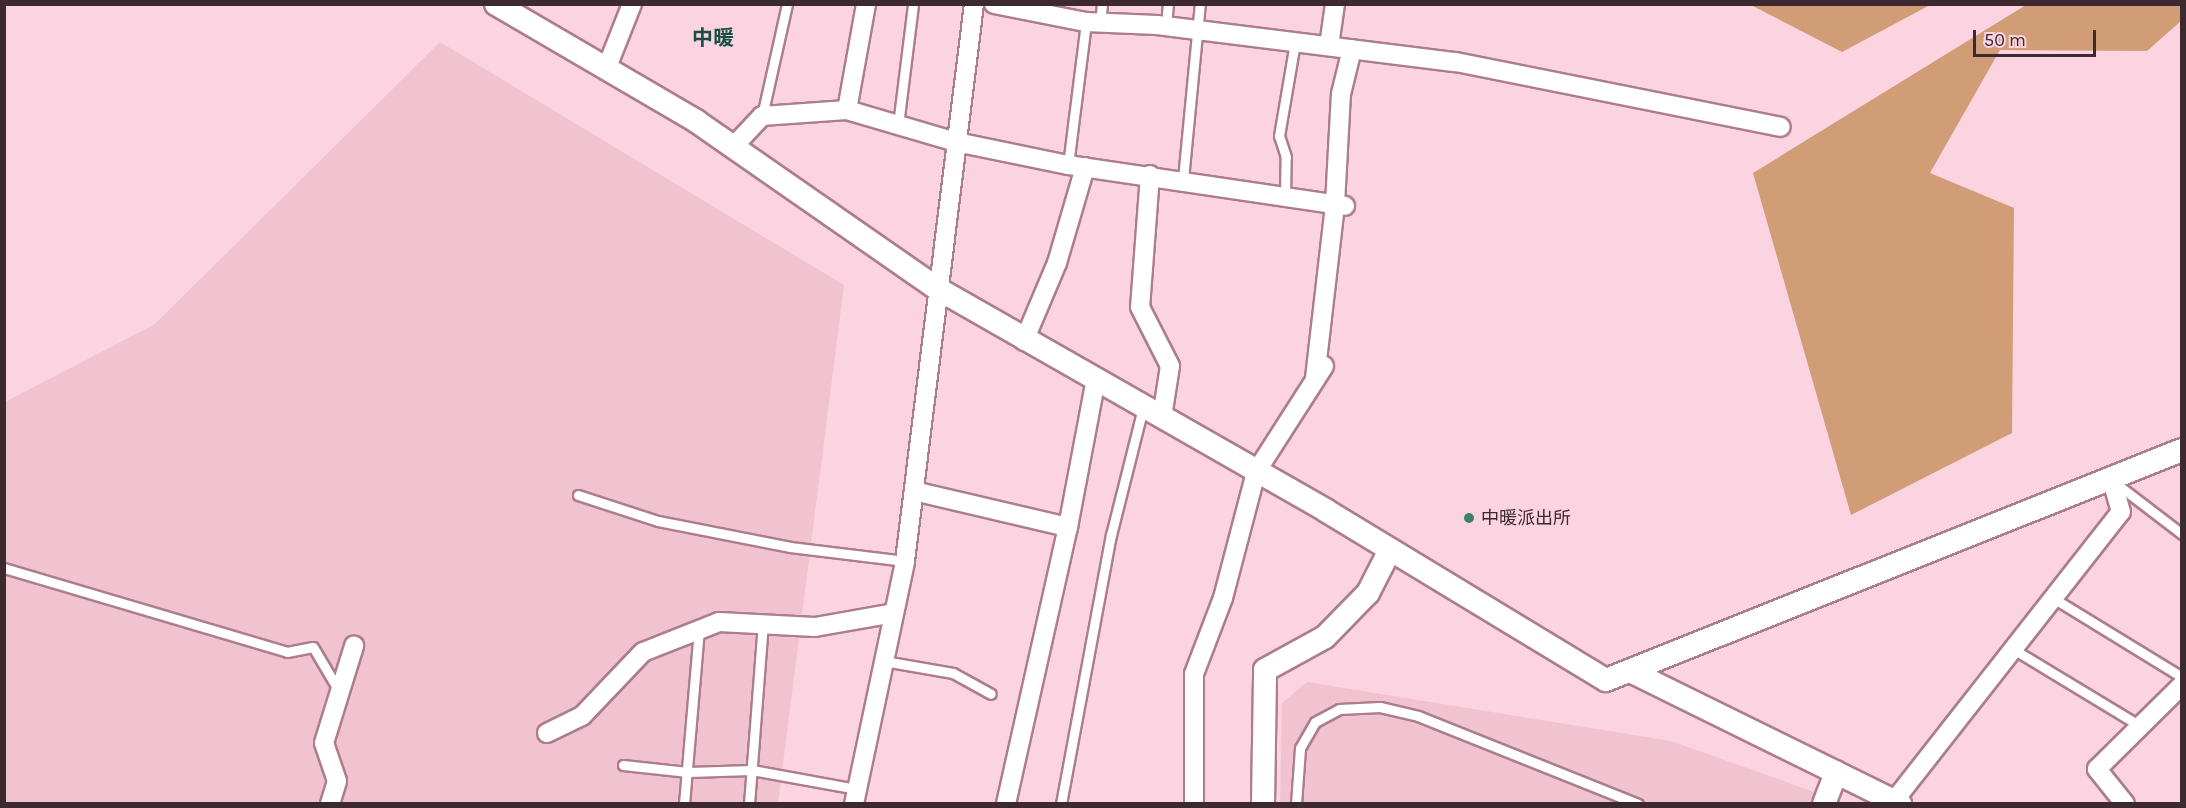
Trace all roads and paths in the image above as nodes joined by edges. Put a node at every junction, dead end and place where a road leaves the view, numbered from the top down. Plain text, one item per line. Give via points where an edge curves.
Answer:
1 (496, 4) edge
2 (632, 4) edge
3 (787, 4) edge
4 (866, 4) edge
5 (913, 4) edge
6 (974, 4) edge
7 (994, 4) edge
8 (1168, 4) edge
9 (1200, 4) edge
10 (1335, 4) edge
11 (1047, 10) edge
12 (1096, 16) edge
13 (1166, 26) junction
14 (1200, 30) junction
15 (1295, 42) junction
16 (1329, 46) junction
17 (1352, 49) junction
18 (607, 67) junction
19 (847, 110) junction
20 (762, 116) junction
21 (898, 125) junction
22 (1781, 127) dead end
23 (956, 142) junction
24 (733, 147) junction
25 (1076, 166) junction
26 (1150, 175) junction
27 (1183, 179) junction
28 (1285, 196) junction
29 (1340, 205) junction
30 (938, 289) junction
31 (1024, 341) junction
32 (1096, 379) junction
33 (1153, 411) junction
34 (2181, 450) edge
35 (1256, 472) junction
36 (2112, 481) joint
37 (914, 491) junction
38 (578, 495) dead end
39 (1068, 527) junction
40 (2181, 534) edge
41 (1390, 550) junction
42 (905, 561) junction
43 (4, 568) edge
44 (2053, 598) junction
45 (894, 613) junction
46 (763, 624) junction
47 (699, 630) junction
48 (354, 646) dead end
49 (2013, 650) junction
50 (884, 661) junction
51 (1632, 672) junction
52 (2180, 689) edge
53 (340, 692) junction
54 (991, 694) dead end
55 (2140, 726) junction
56 (547, 733) dead end
57 (623, 765) dead end
58 (752, 770) junction
59 (688, 772) junction
60 (1836, 772) junction
61 (856, 796) edge
62 (1897, 802) edge
63 (330, 804) edge
64 (684, 804) edge
65 (749, 804) edge
66 (1006, 804) edge
67 (1061, 804) edge
68 (1194, 804) edge
69 (1263, 804) edge
70 (1296, 804) edge
71 (1638, 804) edge
72 (1824, 804) edge
73 (2125, 804) edge

1 - 18 street
2 - 18 street
3 - 20 lane
4 - 19 street
5 - 21 lane
6 - 23 street
7 - 11 street
8 - 13 lane
9 - 14 lane
10 - 16 street
11 - 12 street
12 - 13 street
12 - 25 lane
13 - 14 street
14 - 15 street
14 - 27 lane
15 - 16 street
15 - 28 lane via 1279,136 1286,157
16 - 17 street
17 - 22 street via 1456,62
17 - 29 street via 1341,94
18 - 24 street
19 - 20 street
19 - 21 street
20 - 24 street
21 - 23 street
23 - 25 street
23 - 30 street
24 - 30 street
25 - 26 street
25 - 31 street via 1057,263
26 - 27 street
26 - 33 street via 1140,307 1170,366
27 - 28 street
28 - 29 street
29 - 35 street via 1320,373
30 - 31 street
30 - 37 street
31 - 32 street
32 - 33 street
32 - 39 street
33 - 35 street
33 - 67 lane via 1111,535
34 - 51 street
35 - 41 street
35 - 68 street via 1223,598 1194,674
36 - 40 lane
36 - 44 street via 2121,512
37 - 39 street
37 - 42 street
38 - 42 lane via 669,523 790,547
39 - 66 street
41 - 51 street via 1606,680
41 - 69 street via 1368,592 1325,637 1265,670
42 - 45 street
43 - 53 lane via 287,652 313,647
44 - 49 street
44 - 52 lane
45 - 46 street via 815,627
45 - 50 street
46 - 47 street via 719,622
46 - 58 lane
47 - 56 street via 644,652 582,716
47 - 59 lane
48 - 53 street
49 - 55 lane
49 - 62 street
50 - 54 lane via 953,673
50 - 61 street
51 - 60 street
52 - 55 street
53 - 63 street via 324,743 337,781
55 - 73 street via 2097,769
57 - 59 lane
58 - 59 lane
58 - 61 lane
58 - 65 lane
59 - 64 lane
60 - 62 street
60 - 72 street
70 - 71 lane via 1300,748 1315,722 1339,709 1380,707 1418,716

